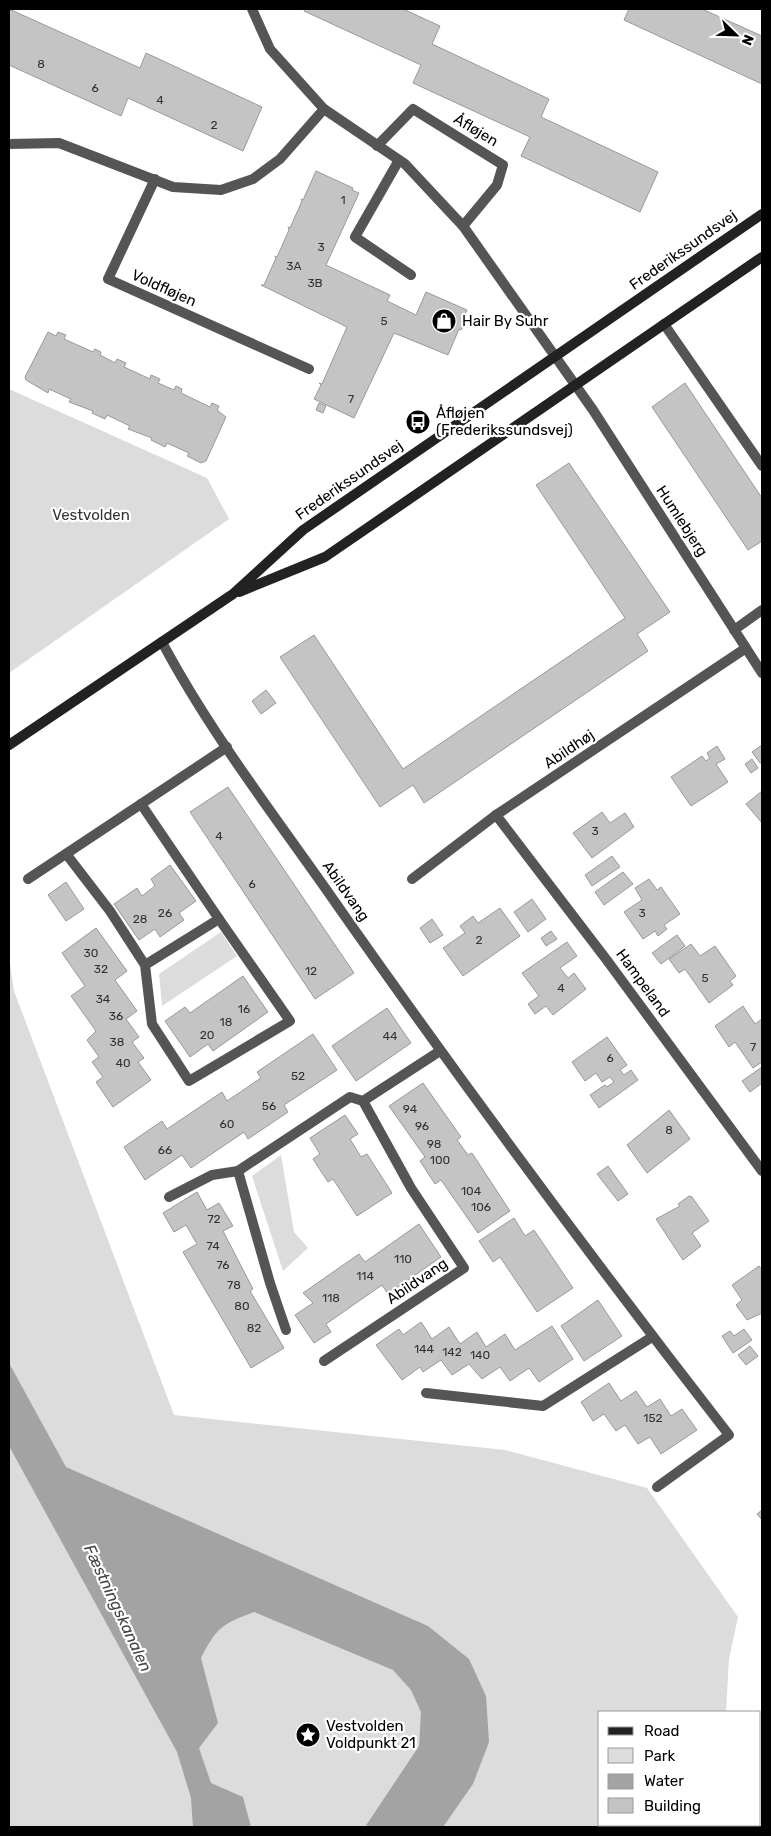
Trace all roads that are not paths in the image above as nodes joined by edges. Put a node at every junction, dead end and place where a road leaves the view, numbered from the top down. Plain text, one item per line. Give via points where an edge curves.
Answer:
1 (252, 9) edge
2 (324, 109) junction
3 (9, 144) edge
4 (377, 146) junction
5 (398, 160) junction
6 (155, 179) junction
7 (762, 214) edge
8 (463, 226) junction
9 (762, 257) edge
10 (411, 275) dead end
11 (664, 324) junction
12 (555, 356) junction
13 (310, 369) dead end
14 (575, 386) junction
15 (762, 466) edge
16 (233, 594) junction
17 (762, 610) edge
18 (734, 630) junction
19 (162, 642) junction
20 (746, 648) junction
21 (762, 672) edge
22 (9, 745) edge
23 (227, 747) junction
24 (141, 804) junction
25 (496, 815) junction
26 (67, 855) junction
27 (28, 879) dead end
28 (412, 879) dead end
29 (219, 919) junction
30 (145, 965) junction
31 (440, 1051) junction
32 (363, 1100) junction
33 (238, 1171) junction
34 (762, 1171) edge
35 (169, 1197) dead end
36 (286, 1330) dead end
37 (652, 1337) junction
38 (324, 1361) dead end
39 (426, 1392) dead end
40 (657, 1487) dead end

1 - 2 street via 270,50
2 - 4 street
2 - 6 street via 280,159 253,179 221,190 173,187
3 - 6 street via 59,143
4 - 5 street
4 - 8 street, Åfløjen via 413,109 504,165 497,185
5 - 8 street
5 - 10 street via 354,237
6 - 13 street, Voldfløjen via 108,279
7 - 12 main road, Frederikssundsvej
8 - 12 street
9 - 11 main road, Frederikssundsvej
11 - 14 main road, Frederikssundsvej
11 - 15 street
12 - 14 street
12 - 16 main road, Frederikssundsvej via 303,530
14 - 16 main road, Frederikssundsvej via 325,557
14 - 18 street, Humlebjerg
16 - 19 main road, Frederikssundsvej
17 - 18 street
18 - 20 street, Humlebjerg
19 - 22 main road, Frederikssundsvej
19 - 23 street, Abildvang via 185,686
20 - 21 street, Humlebjerg
20 - 25 street, Abildhøj
23 - 24 street
23 - 31 street, Abildvang
24 - 26 street
24 - 29 street
25 - 28 street, Abildhøj
25 - 34 street, Hampeland
26 - 27 street
26 - 30 street via 110,911
29 - 30 street
29 - 30 street via 290,1021 189,1081 152,1024
31 - 32 street
31 - 37 street, Abildvang
32 - 33 street via 350,1098
32 - 38 street, Abildvang via 411,1188 464,1268
33 - 35 street via 212,1175
33 - 36 street
37 - 39 street via 543,1406
37 - 40 street, Abildvang via 729,1435

